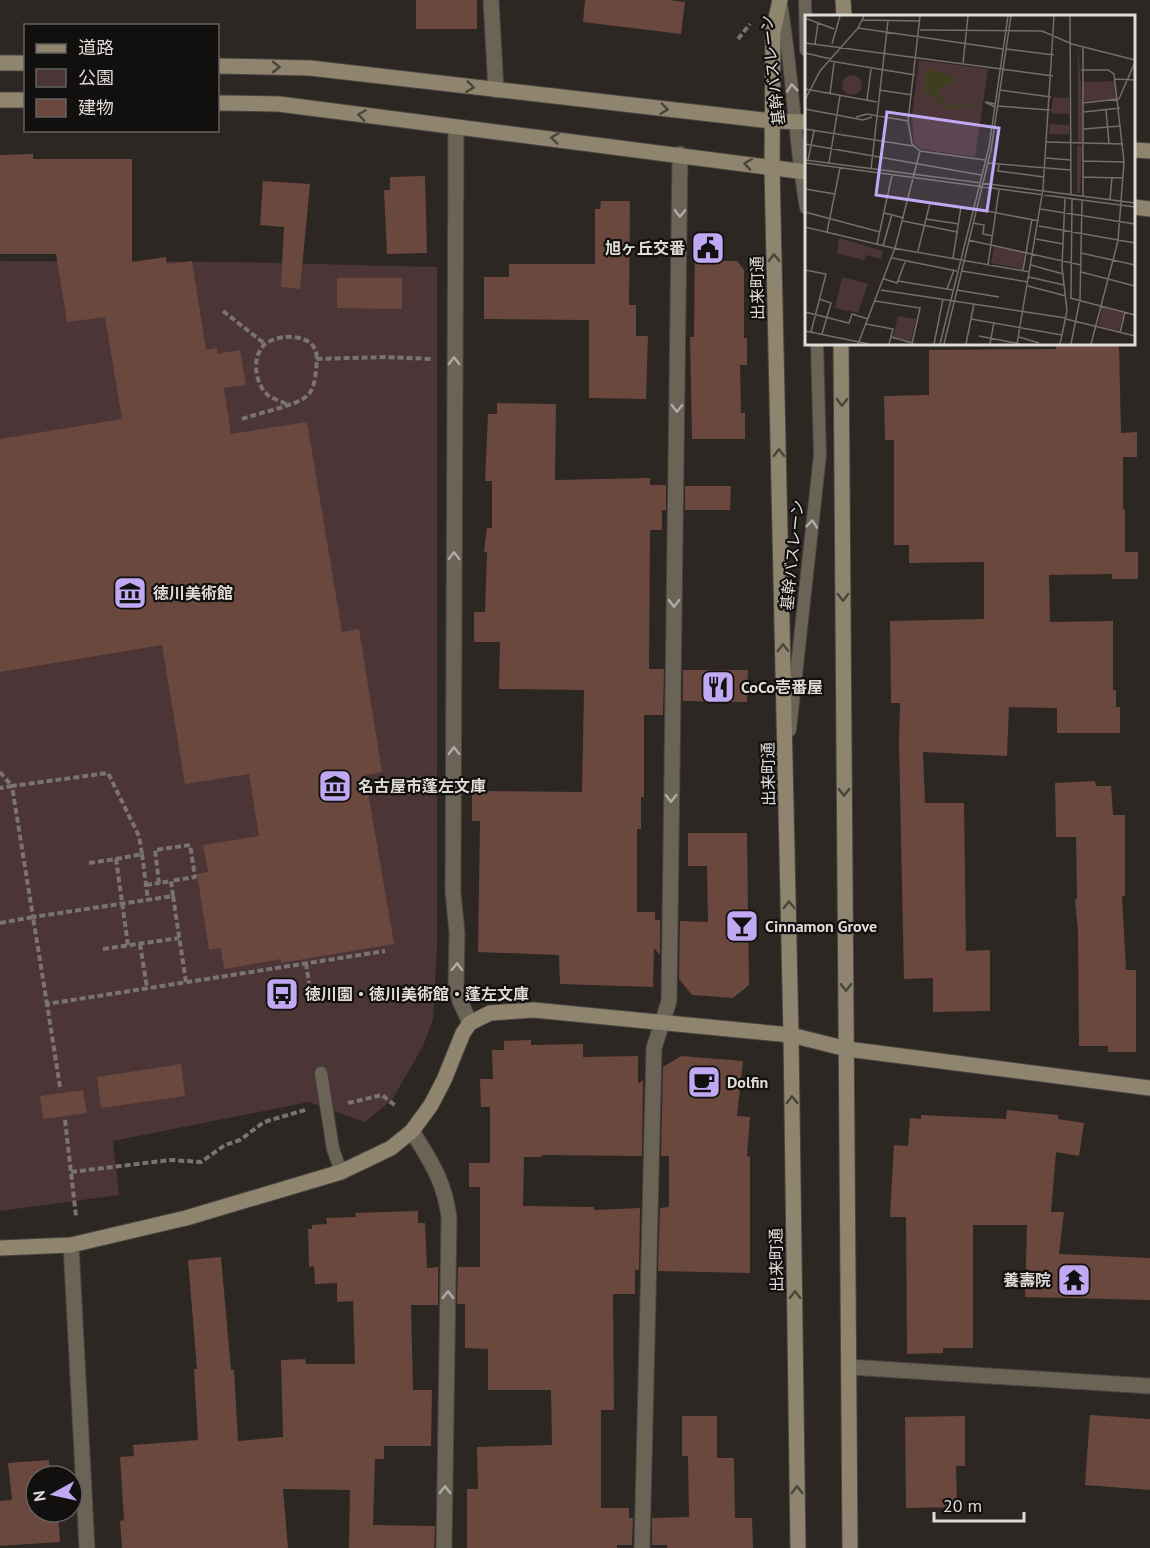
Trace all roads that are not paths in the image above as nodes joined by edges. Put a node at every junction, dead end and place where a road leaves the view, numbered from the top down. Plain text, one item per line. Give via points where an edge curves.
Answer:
1 (491, 0) edge
2 (780, 0) edge
3 (805, 0) edge
4 (843, 0) edge
5 (806, 15) edge
6 (844, 15) edge
7 (0, 63) edge
8 (24, 63) edge
9 (219, 66) edge
10 (496, 90) junction
11 (0, 100) edge
12 (24, 100) edge
13 (219, 103) edge
14 (772, 122) junction
15 (801, 122) edge
16 (456, 127) junction
17 (1135, 150) edge
18 (1150, 152) edge
19 (680, 154) junction
20 (772, 168) junction
21 (803, 171) edge
22 (805, 190) edge
23 (1135, 207) edge
24 (1150, 209) edge
25 (817, 345) edge
26 (841, 345) edge
27 (785, 770) junction
28 (470, 1023) junction
29 (661, 1024) junction
30 (791, 1035) junction
31 (847, 1049) junction
32 (321, 1073) dead end
33 (1150, 1088) edge
34 (411, 1131) junction
35 (341, 1172) junction
36 (71, 1245) junction
37 (0, 1248) edge
38 (849, 1367) junction
39 (1150, 1386) edge
40 (87, 1548) edge
41 (444, 1548) edge
42 (642, 1548) edge
43 (798, 1548) edge
44 (850, 1548) edge

1 - 10 street
2 - 14 main road, 出来町通 via 773,32
15 -> 2 lane, 基幹バスレーン
3 - 5 lane
4 - 6 main road
7 - 8 main road
9 -> 10 main road via 310,68
10 -> 14 main road
11 - 12 main road
16 -> 13 main road via 279,104
14 - 15 main road
14 - 20 main road, 出来町通
15 - 21 lane, 基幹バスレーン
19 -> 16 main road
28 -> 16 street via 456,986 453,892
17 - 18 main road
20 -> 19 main road
19 -> 29 street via 669,1000
20 - 21 main road
27 -> 20 main road, 出来町通
21 - 22 lane, 基幹バスレーン
23 - 24 main road
27 -> 25 lane, 基幹バスレーン via 820,455
26 -> 31 main road
30 -> 27 main road, 出来町通
28 - 29 main road via 490,1013 534,1010
28 - 34 main road via 431,1105
29 - 30 main road
29 - 42 street via 654,1048
30 - 31 main road
43 -> 30 main road, 出来町通
31 - 33 main road
31 - 38 main road
32 - 35 lane via 333,1149
34 - 35 main road via 391,1149
41 -> 34 street via 450,1217 446,1194 435,1169
35 - 36 main road via 186,1218
36 - 37 main road
36 - 40 street
38 - 39 street
38 - 44 main road

